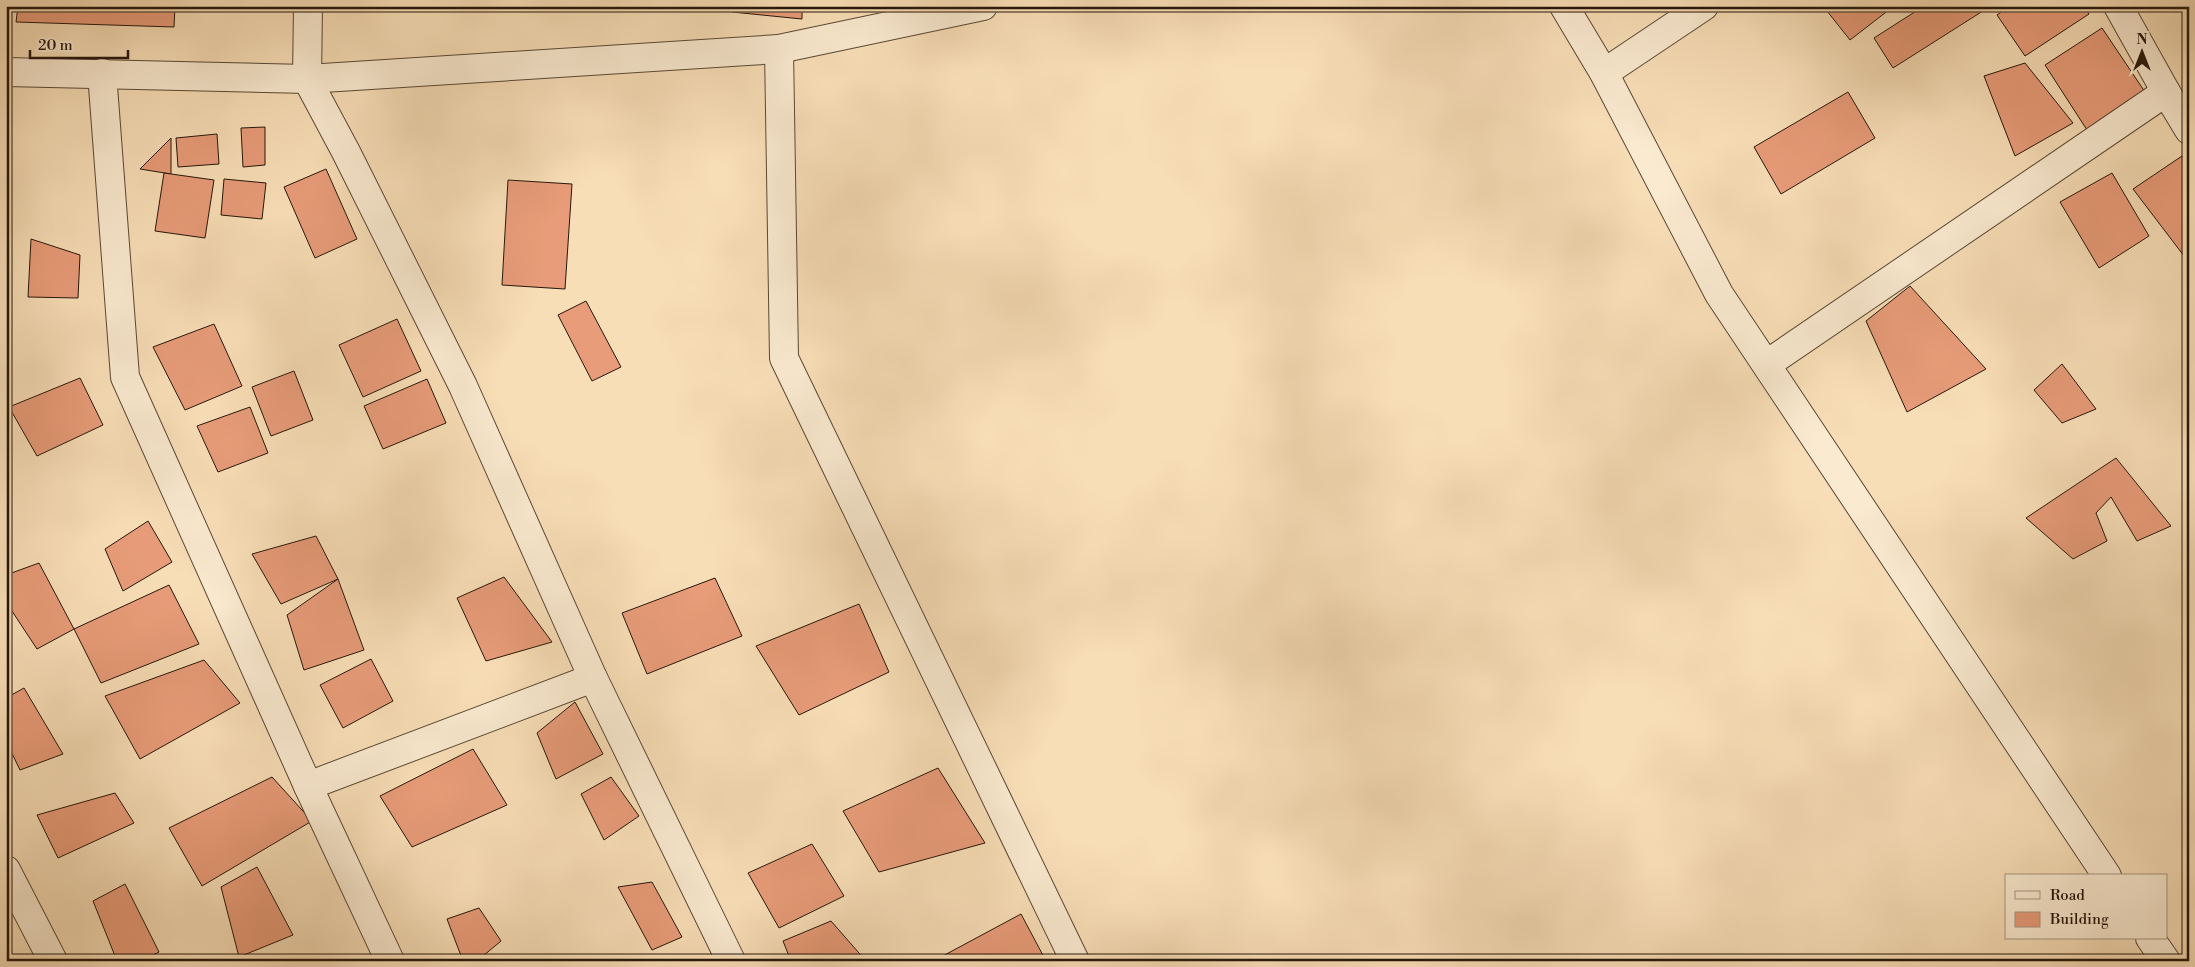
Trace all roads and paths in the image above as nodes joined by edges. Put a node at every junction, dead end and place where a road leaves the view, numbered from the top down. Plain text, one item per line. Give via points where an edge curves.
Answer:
1 (308, 6) edge
2 (983, 6) edge
3 (1564, 6) edge
4 (1704, 6) edge
5 (2118, 6) edge
6 (778, 49) junction
7 (6, 72) edge
8 (102, 73) junction
9 (1604, 73) junction
10 (307, 79) junction
11 (2166, 92) junction
12 (2189, 130) edge
13 (1767, 364) junction
14 (594, 678) junction
15 (308, 786) junction
16 (6, 870) edge
17 (2106, 874) edge
18 (2151, 940) edge
19 (53, 961) edge
20 (390, 961) edge
21 (731, 961) edge
22 (1075, 961) edge
23 (2166, 961) edge

1 - 10 street
2 - 6 street
3 - 9 street
4 - 9 street
5 - 11 street
6 - 10 street
6 - 22 street via 784,358
7 - 8 street
8 - 10 street
8 - 15 street via 125,378
9 - 13 street via 1719,294
10 - 14 street via 463,386
11 - 12 street
11 - 13 street
13 - 17 street
14 - 15 street
14 - 21 street
15 - 20 street
16 - 19 street
18 - 23 street

